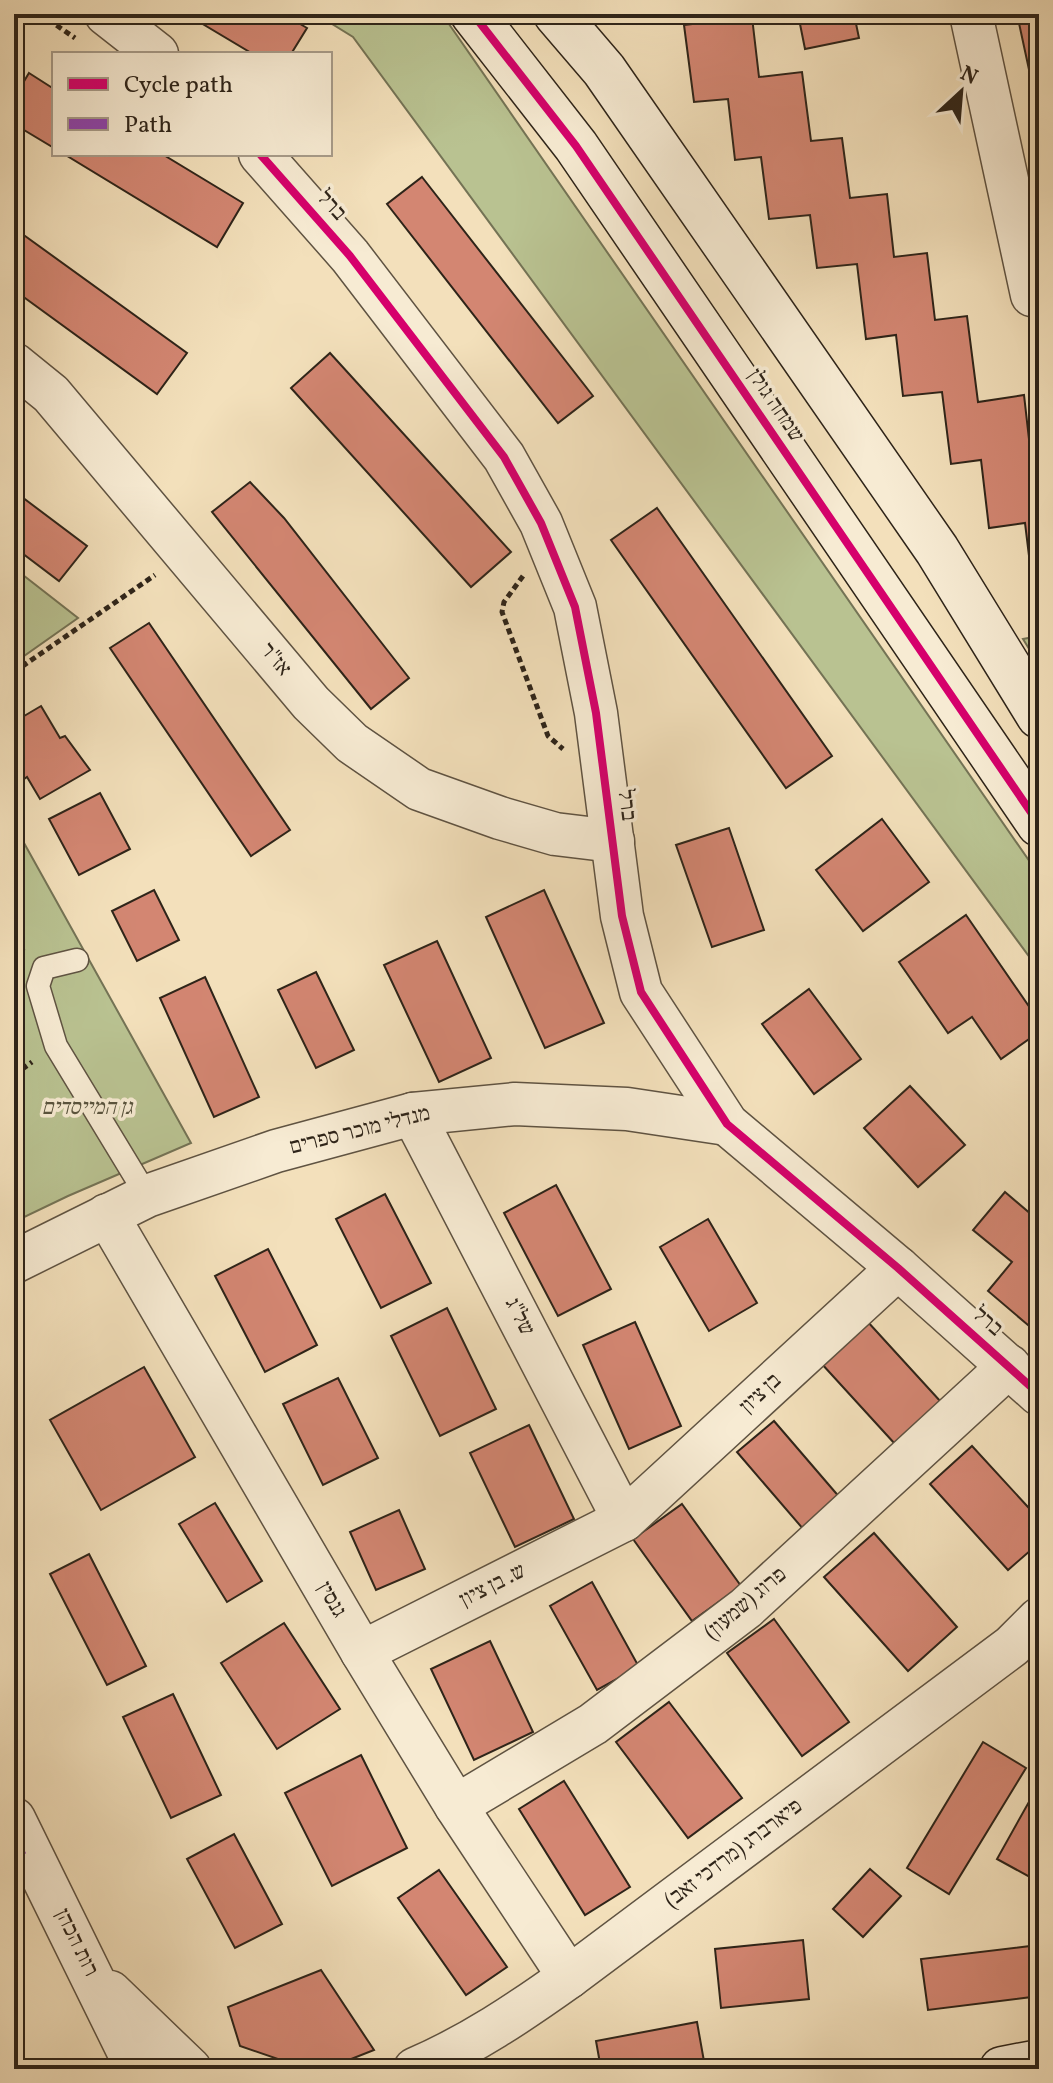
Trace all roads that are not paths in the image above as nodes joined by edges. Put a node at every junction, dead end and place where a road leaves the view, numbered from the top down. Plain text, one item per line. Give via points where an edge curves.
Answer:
1 (473, 14) edge
2 (556, 14) edge
3 (971, 14) edge
4 (93, 28) edge
5 (152, 52) edge
6 (262, 156) edge
7 (1032, 295) dead end
8 (14, 364) edge
9 (1039, 716) edge
10 (1039, 824) edge
11 (613, 841) junction
12 (77, 960) dead end
13 (413, 1114) junction
14 (727, 1124) junction
15 (147, 1196) junction
16 (107, 1215) junction
17 (14, 1262) edge
18 (898, 1268) junction
19 (1009, 1366) junction
20 (1039, 1394) edge
21 (624, 1520) junction
22 (1039, 1619) edge
23 (362, 1652) junction
24 (456, 1806) junction
25 (19, 1841) edge
26 (91, 1974) junction
27 (569, 1977) junction
28 (1039, 2062) edge
29 (137, 2069) edge
30 (190, 2069) edge
31 (415, 2069) edge
32 (1002, 2069) edge

1 - 10 street, שמחה גולן via 576,146
2 - 9 street via 604,70 937,550
3 - 7 street
4 - 5 street
6 - 11 street, ברל via 350,256 504,457 541,523 575,607
8 - 11 street, אז"ר via 51,394 311,703 352,743 419,789 555,834
11 - 14 street, ברל via 622,916 641,992
12 - 15 lane via 44,968 38,986 42,1001 56,1046
13 - 14 street, מנדלי מוכר ספרים via 515,1104 627,1109
13 - 15 street, מנדלי מוכר ספרים via 276,1151
13 - 21 street, של"ג
14 - 18 street, ברל
15 - 16 street, מנדלי מוכר ספרים
16 - 17 street, מנדלי מוכר ספרים
16 - 23 street, גנסין
18 - 19 street, ברל
18 - 21 street, בן ציון
19 - 20 street, ברל
19 - 24 street, פרוג (שמעון) via 746,1608 593,1724
21 - 23 street, ש. בן ציון
22 - 27 street, פיארברג (מרדכי זאב) via 1012,1646
23 - 24 street, גנסין
24 - 27 street, גנסין
25 - 26 street, רות הכהן
26 - 29 street, רות הכהן
26 - 30 street
27 - 31 street, פיארברג (מרדכי זאב) via 453,2053
28 - 32 street

